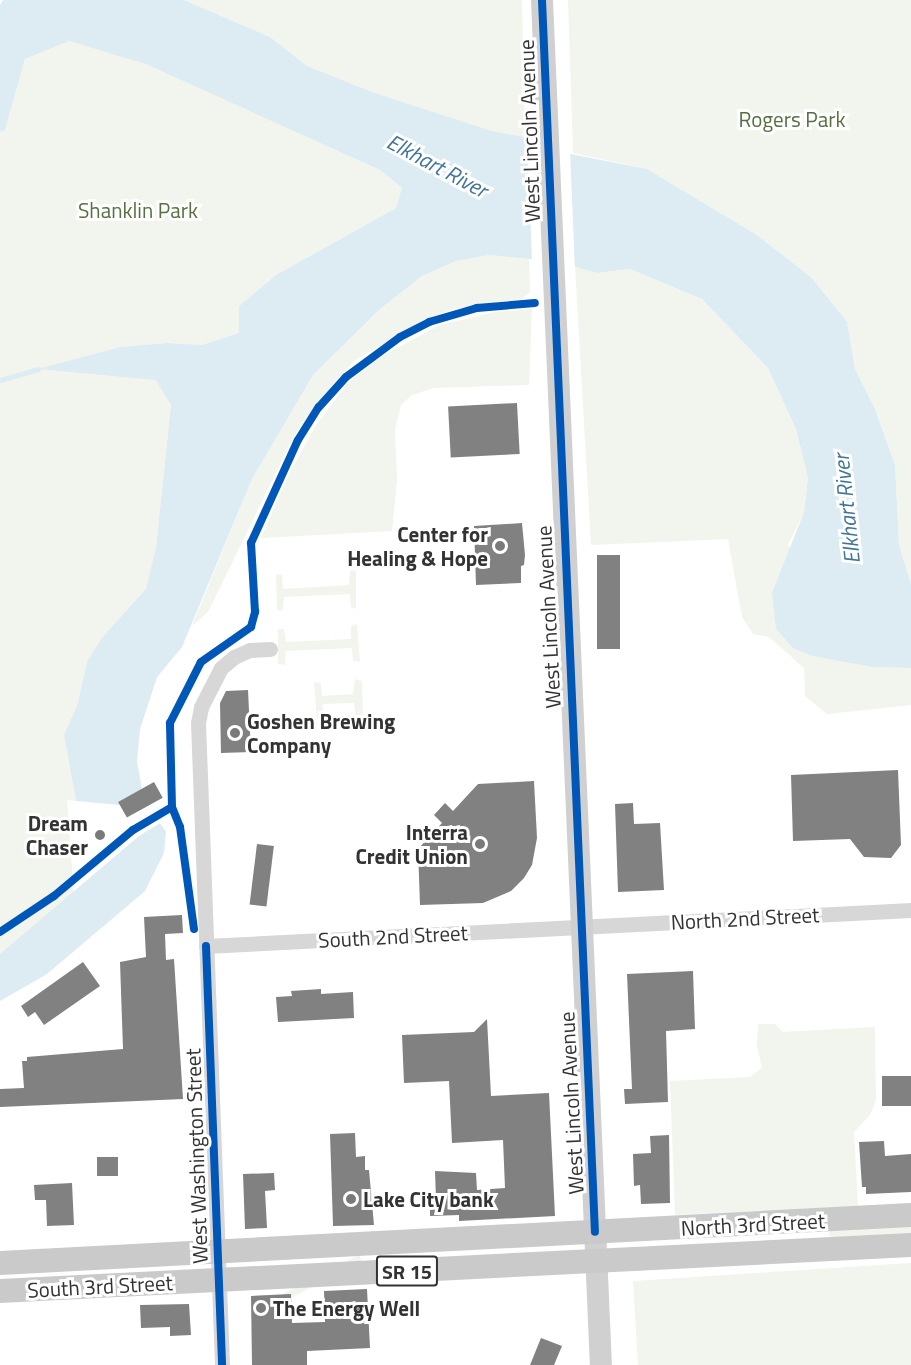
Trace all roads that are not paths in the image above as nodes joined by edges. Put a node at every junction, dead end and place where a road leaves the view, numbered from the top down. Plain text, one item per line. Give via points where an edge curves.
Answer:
1 (542, 0) edge
2 (270, 649) dead end
3 (911, 910) edge
4 (580, 926) junction
5 (206, 946) junction
6 (911, 1215) edge
7 (595, 1232) junction
8 (911, 1245) edge
9 (218, 1251) junction
10 (596, 1262) junction
11 (0, 1263) edge
12 (218, 1280) junction
13 (0, 1291) edge
14 (222, 1365) edge
15 (601, 1365) edge

1 - 4 street, West Lincoln Avenue
2 - 5 street, West Washington Street via 234,657 221,668 201,707 198,723
3 - 4 street, North 2nd Street
4 - 5 street, South 2nd Street
4 - 7 street, West Lincoln Avenue
5 - 9 street, West Washington Street
6 - 7 main road, North 3rd Street / SR 15
7 - 9 main road, South 3rd Street / SR 15
7 - 10 street, West Lincoln Avenue
8 - 10 main road, North 3rd Street / SR 15
9 - 11 main road, South 3rd Street / SR 15
9 - 12 street, West Washington Street
10 - 12 main road, South 3rd Street / SR 15
10 - 15 street, West Lincoln Avenue
12 - 13 main road, South 3rd Street / SR 15
12 - 14 street, West Washington Street

